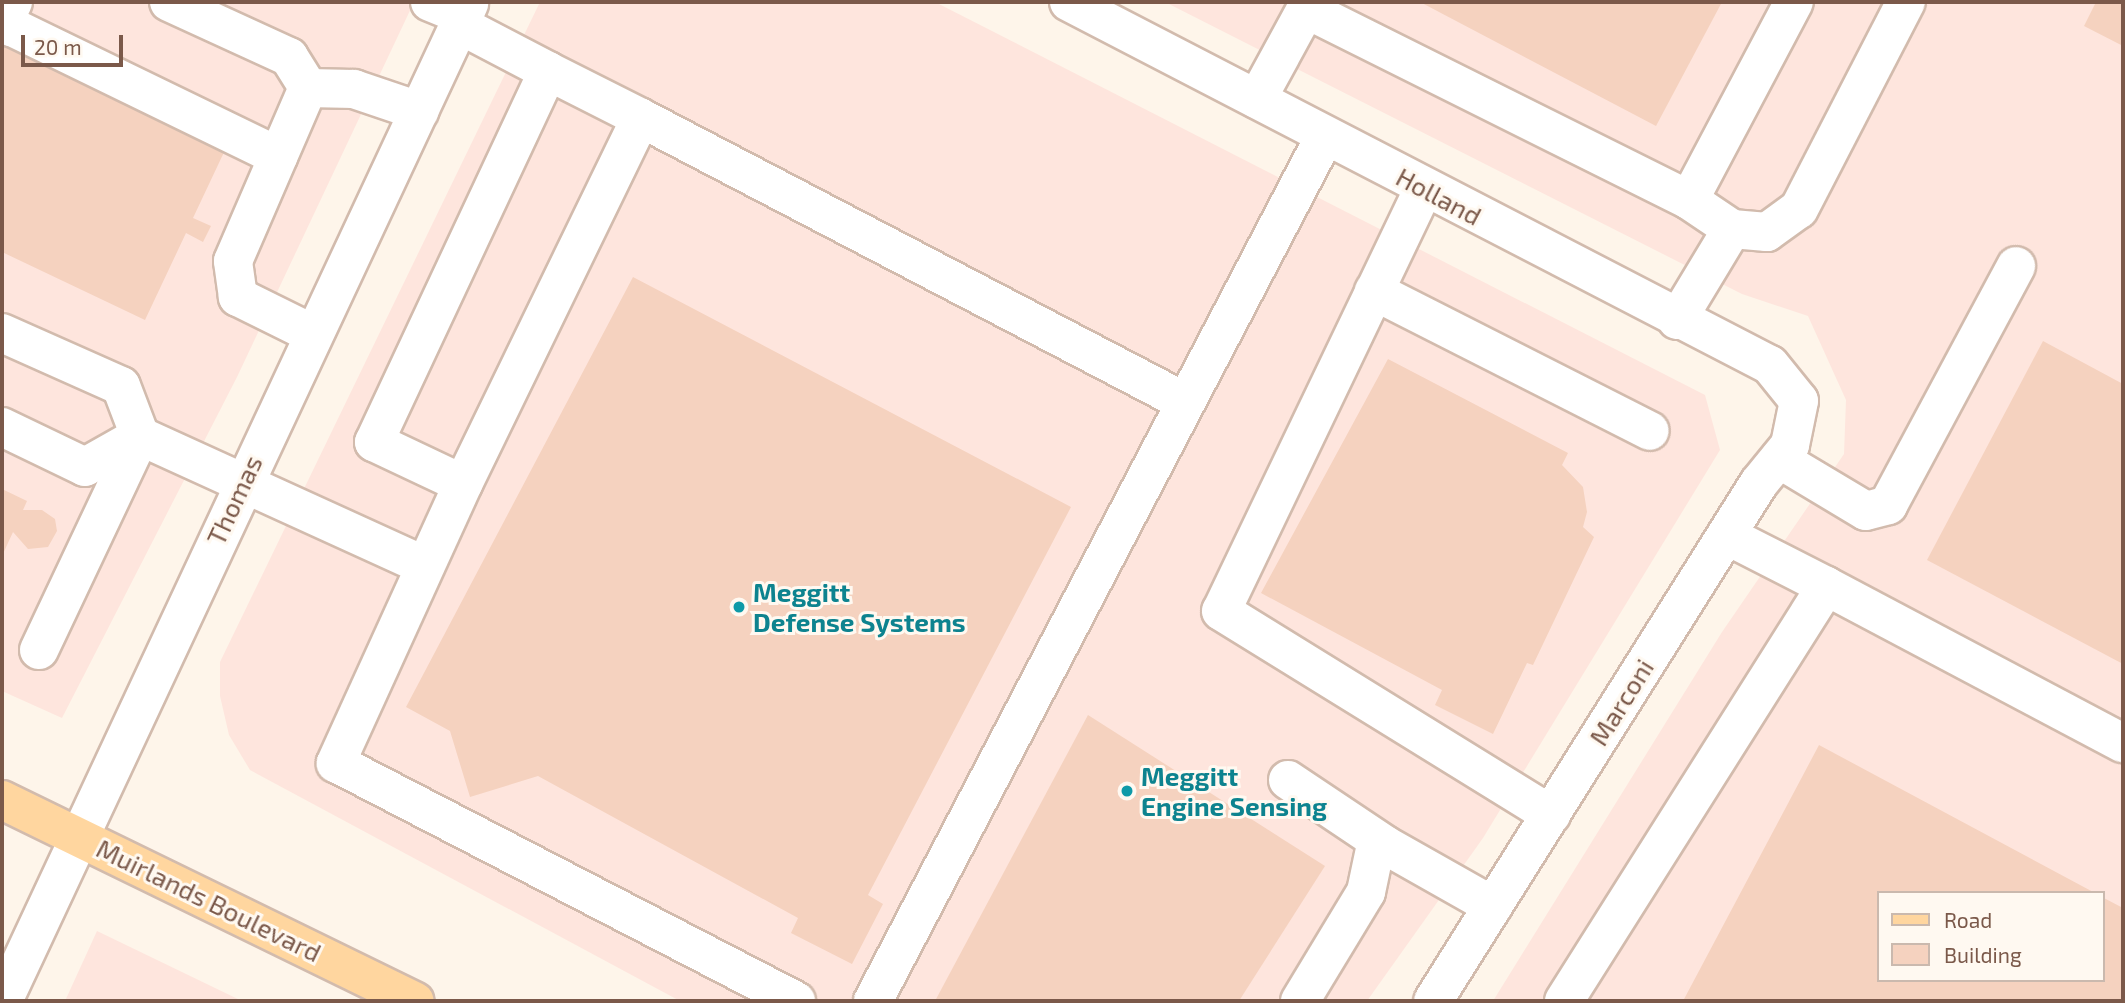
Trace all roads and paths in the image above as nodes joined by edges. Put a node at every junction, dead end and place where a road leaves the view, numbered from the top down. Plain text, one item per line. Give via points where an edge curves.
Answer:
1 (13, 2) edge
2 (169, 2) edge
3 (1069, 2) edge
4 (1794, 2) edge
5 (1906, 2) edge
6 (456, 11) edge
7 (548, 71) junction
8 (308, 88) junction
9 (1257, 100) junction
10 (419, 111) junction
11 (641, 118) junction
12 (1325, 136) junction
13 (278, 156) junction
14 (1424, 188) junction
15 (1689, 200) junction
16 (1732, 229) junction
17 (2016, 266) dead end
18 (1374, 292) junction
19 (1677, 320) junction
20 (2, 333) edge
21 (313, 334) junction
22 (1183, 401) junction
23 (1799, 401) joint
24 (2, 427) edge
25 (1650, 431) dead end
26 (140, 436) junction
27 (1779, 459) junction
28 (463, 484) junction
29 (241, 485) junction
30 (1726, 535) junction
31 (425, 566) junction
32 (1826, 586) junction
33 (39, 650) dead end
34 (2123, 743) edge
35 (1288, 780) dead end
36 (2, 800) edge
37 (1551, 815) junction
38 (79, 837) junction
39 (1377, 840) junction
40 (1493, 906) junction
41 (3, 1001) edge
42 (415, 1001) edge
43 (796, 1001) edge
44 (873, 1001) edge
45 (1300, 1001) edge
46 (1433, 1001) edge
47 (1564, 1001) edge

1 - 13 street via 8,12 12,27
2 - 8 street via 289,57
3 - 9 street, Holland
4 - 15 street
5 - 16 street via 1799,209 1767,232
6 - 7 street
6 - 10 street, Thomas
7 - 11 street
7 - 28 street via 374,442
8 - 10 street via 354,89
8 - 13 street
9 - 12 street, Holland
9 - 15 street via 1306,9
10 - 21 street, Thomas
11 - 22 street
11 - 28 street
12 - 14 street, Holland
12 - 22 street
13 - 21 street via 233,261 238,297
14 - 18 street
14 - 19 street, Holland
15 - 16 street
16 - 19 street
17 - 27 street via 1888,505 1866,511
18 - 25 street
18 - 37 street via 1221,611
19 - 23 street, Holland via 1770,365
20 - 26 street via 121,386
21 - 29 street, Thomas
22 - 44 street
23 - 27 street, Marconi via 1790,445
24 - 26 street via 85,467
26 - 29 street
26 - 33 street
27 - 30 street, Marconi
28 - 31 street
29 - 31 street
29 - 38 street, Thomas
30 - 32 street
30 - 37 street, Marconi
31 - 43 street via 336,763
32 - 34 street
32 - 47 street
35 - 39 street
36 - 38 main road, Muirlands Boulevard
37 - 40 street, Marconi
38 - 41 street, Thomas
38 - 42 main road, Muirlands Boulevard
39 - 40 street
39 - 45 street via 1366,892
40 - 46 street, Marconi

